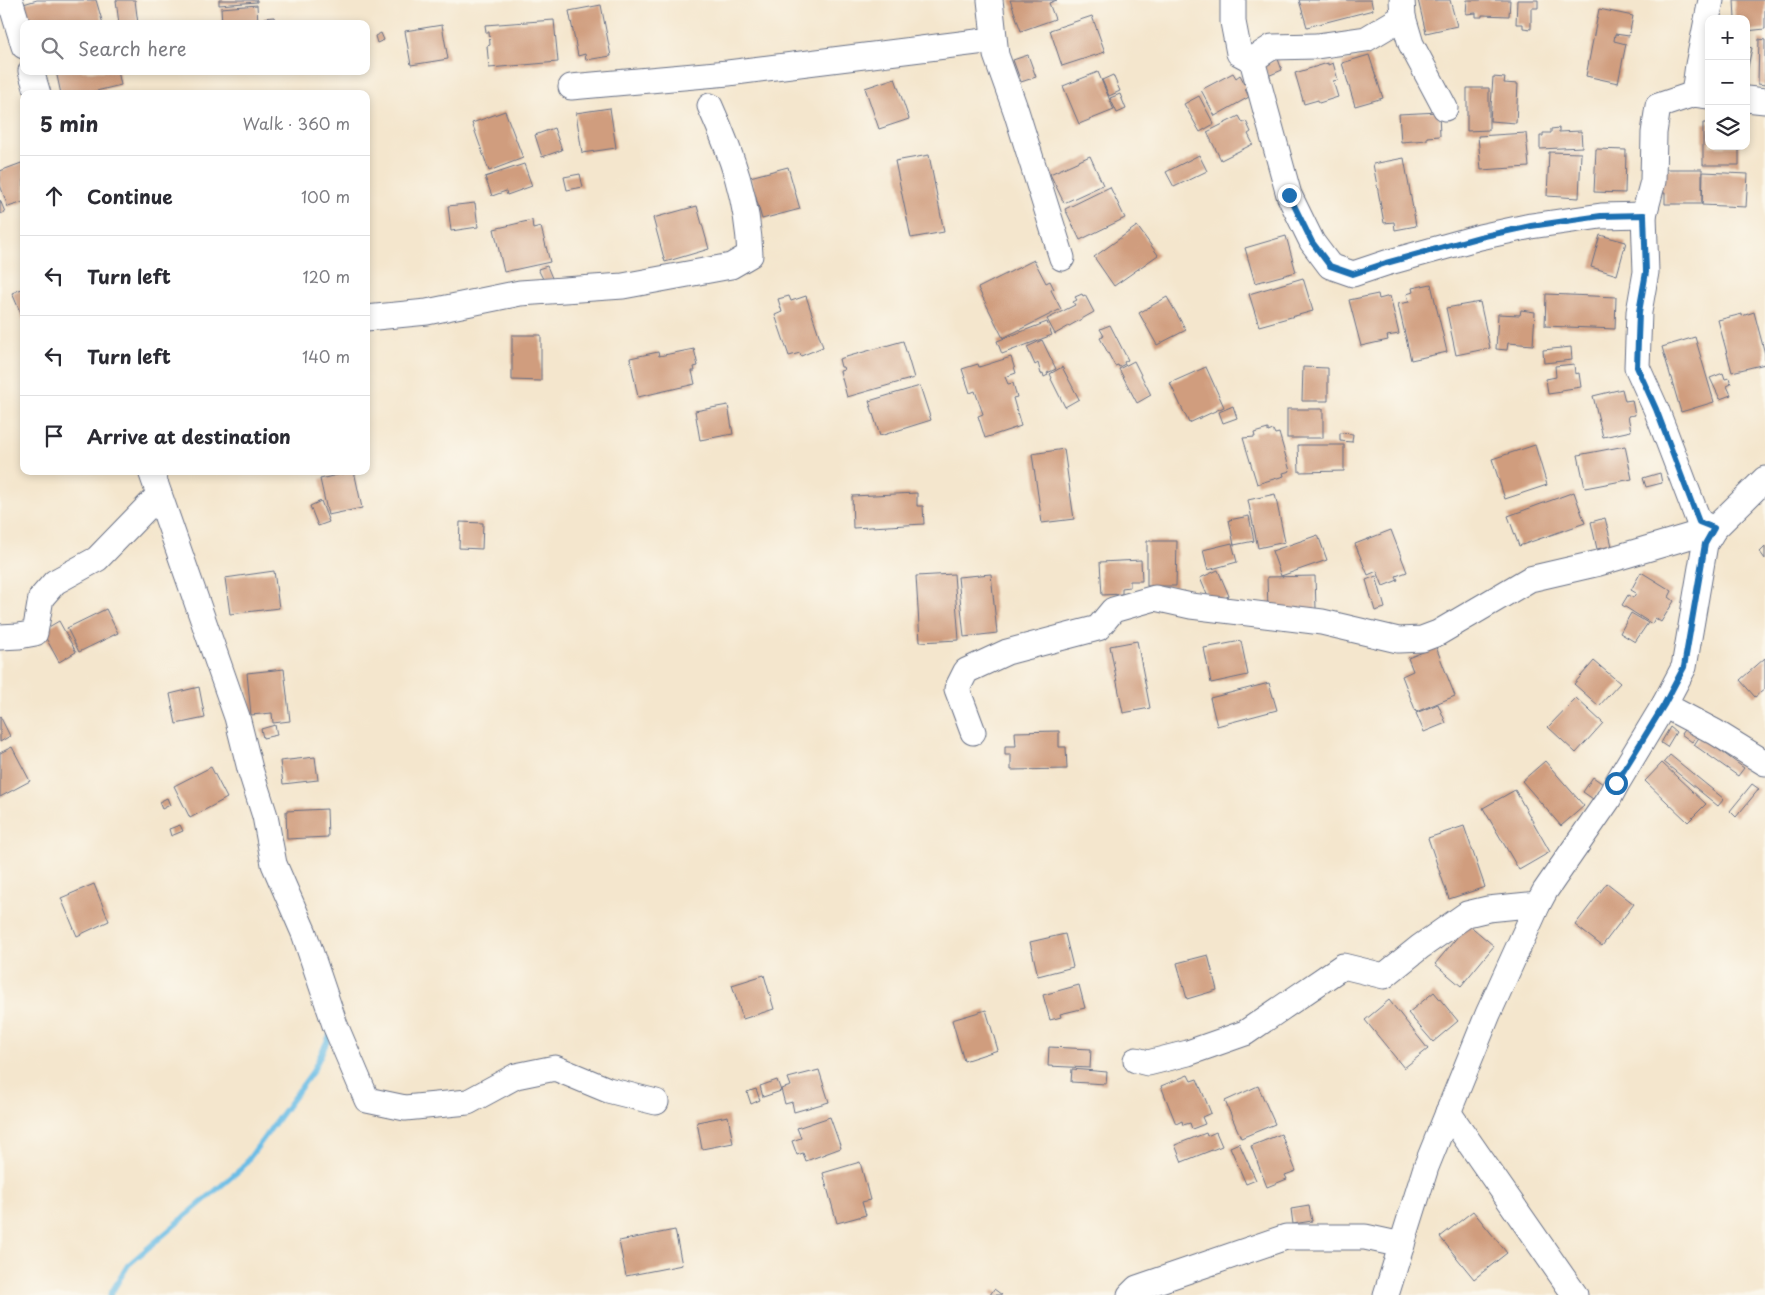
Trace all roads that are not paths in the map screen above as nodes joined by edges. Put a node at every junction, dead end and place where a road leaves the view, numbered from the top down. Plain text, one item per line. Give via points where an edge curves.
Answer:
1 (10, 0) edge
2 (990, 0) edge
3 (1233, 0) edge
4 (1711, 0) edge
5 (1403, 9) edge
6 (20, 33) edge
7 (993, 40) junction
8 (1252, 60) junction
9 (33, 75) edge
10 (571, 87) dead end
11 (37, 90) edge
12 (1701, 95) edge
13 (1750, 99) edge
14 (1765, 101) edge
15 (710, 106) dead end
16 (1444, 108) dead end
17 (1644, 215) junction
18 (1062, 258) dead end
19 (370, 318) edge
20 (152, 475) edge
21 (1765, 479) edge
22 (159, 495) junction
23 (1714, 528) junction
24 (0, 637) edge
25 (1664, 705) junction
26 (973, 732) dead end
27 (1765, 764) edge
28 (1538, 904) junction
29 (1136, 1060) dead end
30 (656, 1102) dead end
31 (1448, 1112) junction
32 (1402, 1245) junction
33 (1130, 1295) edge
34 (1386, 1295) edge
35 (1575, 1295) edge

1 - 6 street
2 - 7 street
3 - 8 street via 1239,53
4 - 12 street via 1698,65
5 - 8 street via 1366,39 1317,46 1272,47
5 - 16 street via 1411,44
7 - 10 street via 728,73
7 - 18 street
8 - 17 street via 1289,195 1312,242 1330,266 1353,274 1531,226 1601,216
9 - 11 street
12 - 17 street via 1658,106 1653,181
13 - 14 street
15 - 19 street via 729,148 742,196 750,255 731,266 623,286 520,293 427,312
17 - 23 street via 1646,272 1639,312 1637,367 1699,522
20 - 22 street
21 - 23 street
22 - 24 street via 97,559 55,582 41,598 35,633
22 - 30 street via 237,717 265,816 274,864 304,933 335,1025 367,1100 405,1108 468,1102 516,1076 555,1068 608,1090
23 - 25 street via 1705,544 1684,667
23 - 26 street via 1599,563 1530,579 1438,633 1422,639 1398,640 1322,622 1191,606 1155,598 1113,610 1098,628 1007,652 966,671 957,689
25 - 27 street
25 - 28 street via 1608,800
28 - 29 street via 1467,914 1384,976 1343,966 1245,1033 1148,1063
28 - 31 street
31 - 32 street via 1426,1166
31 - 35 street
32 - 33 street via 1365,1237 1286,1237 1137,1288
32 - 34 street

